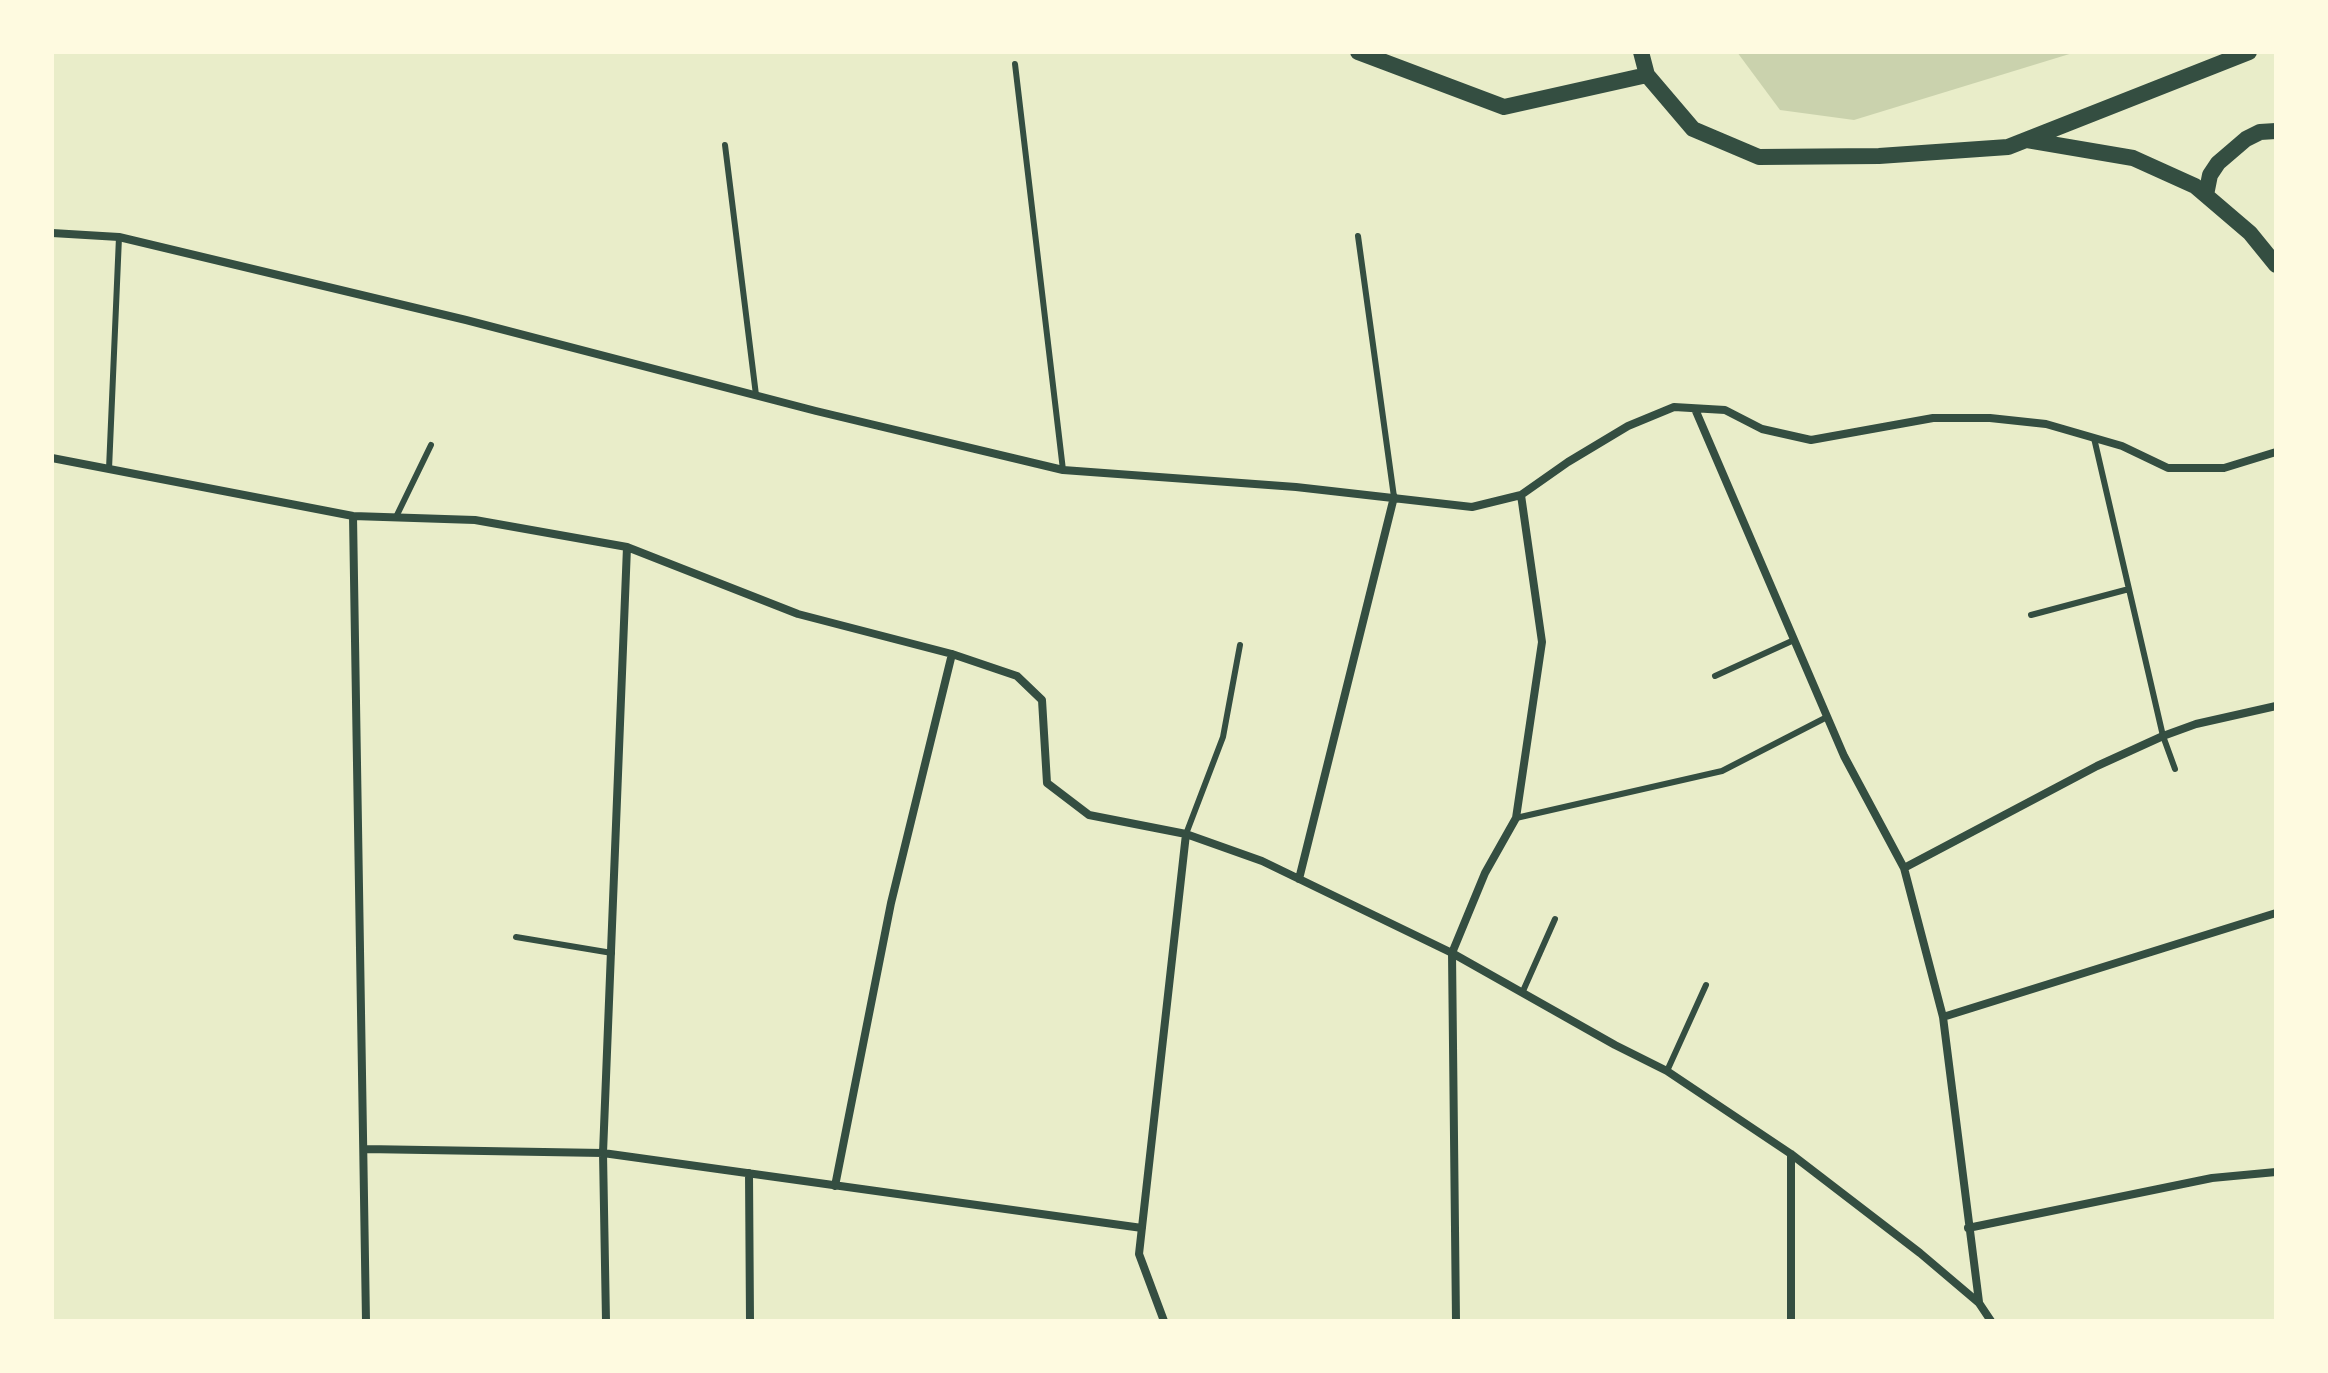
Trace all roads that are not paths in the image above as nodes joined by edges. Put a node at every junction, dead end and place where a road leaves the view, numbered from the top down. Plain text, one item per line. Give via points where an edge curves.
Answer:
1 (1358, 52) edge
2 (1641, 52) edge
3 (2249, 52) edge
4 (1015, 64) dead end
5 (1647, 75) junction
6 (2276, 131) edge
7 (2026, 140) junction
8 (725, 145) dead end
9 (2206, 195) junction
10 (52, 233) edge
11 (1358, 236) dead end
12 (119, 237) junction
13 (2276, 265) edge
14 (756, 395) junction
15 (1695, 409) junction
16 (2094, 438) junction
17 (431, 445) dead end
18 (2276, 452) edge
19 (52, 458) edge
20 (109, 469) junction
21 (1063, 470) junction
22 (1521, 495) junction
23 (1394, 497) junction
24 (353, 516) junction
25 (396, 517) junction
26 (627, 547) junction
27 (2129, 589) junction
28 (2031, 615) dead end
29 (1794, 640) junction
30 (1240, 645) dead end
31 (952, 654) junction
32 (1715, 676) dead end
33 (2276, 706) edge
34 (1827, 717) junction
35 (2163, 736) junction
36 (2175, 769) dead end
37 (1516, 818) junction
38 (1186, 834) junction
39 (1904, 868) junction
40 (1299, 879) junction
41 (2276, 913) edge
42 (1555, 919) dead end
43 (516, 937) dead end
44 (612, 953) junction
45 (1452, 953) junction
46 (1706, 985) dead end
47 (1523, 991) junction
48 (1943, 1017) junction
49 (1667, 1071) junction
50 (365, 1149) junction
51 (603, 1153) junction
52 (1791, 1154) junction
53 (2276, 1172) edge
54 (749, 1173) junction
55 (835, 1186) junction
56 (1142, 1228) junction
57 (1968, 1228) junction
58 (1979, 1303) junction
59 (366, 1321) edge
60 (606, 1321) edge
61 (750, 1321) edge
62 (1164, 1321) edge
63 (1456, 1321) edge
64 (1791, 1321) edge
65 (1991, 1321) edge

1 - 5 main road via 1504,107
2 - 5 main road
3 - 7 main road
4 - 21 lane
5 - 7 main road via 1693,129 1759,157 1894,155 2008,147
6 - 9 main road via 2246,139 2218,163
7 - 9 main road via 2133,158
8 - 14 lane
9 - 13 main road via 2250,233
10 - 12 street
11 - 23 lane
12 - 14 street
12 - 20 lane
14 - 21 street
15 - 16 street via 1725,410 1762,429 1811,440 1933,418 2046,424
15 - 22 street via 1674,407 1628,426
15 - 29 street
16 - 18 street via 2168,468 2224,468
16 - 27 lane
17 - 25 lane
19 - 20 street
20 - 24 street
21 - 23 street
22 - 23 street via 1472,507
22 - 37 street via 1542,642
23 - 40 street
24 - 25 street
24 - 50 street
25 - 26 street via 475,520
26 - 31 street via 798,614
26 - 44 street
27 - 28 lane
27 - 35 lane
29 - 32 lane
29 - 34 street
30 - 38 lane via 1223,737
31 - 38 street via 1017,676 1042,700 1047,783 1089,815
31 - 55 street via 891,903
33 - 35 street
34 - 37 lane via 1722,771
34 - 39 street
35 - 36 lane
35 - 39 street
37 - 45 street via 1485,873
38 - 40 street
38 - 56 street
39 - 48 street
40 - 45 street
41 - 48 street
42 - 47 lane
43 - 44 lane
44 - 51 street
45 - 47 street
45 - 63 street
46 - 49 lane
47 - 49 street
48 - 57 street
49 - 52 street
50 - 51 street
50 - 59 street
51 - 54 street
51 - 60 street
52 - 58 street
52 - 64 street
53 - 57 street via 2212,1178
54 - 55 street
54 - 61 street
55 - 56 street
56 - 62 street via 1139,1254
57 - 58 street
58 - 65 street

